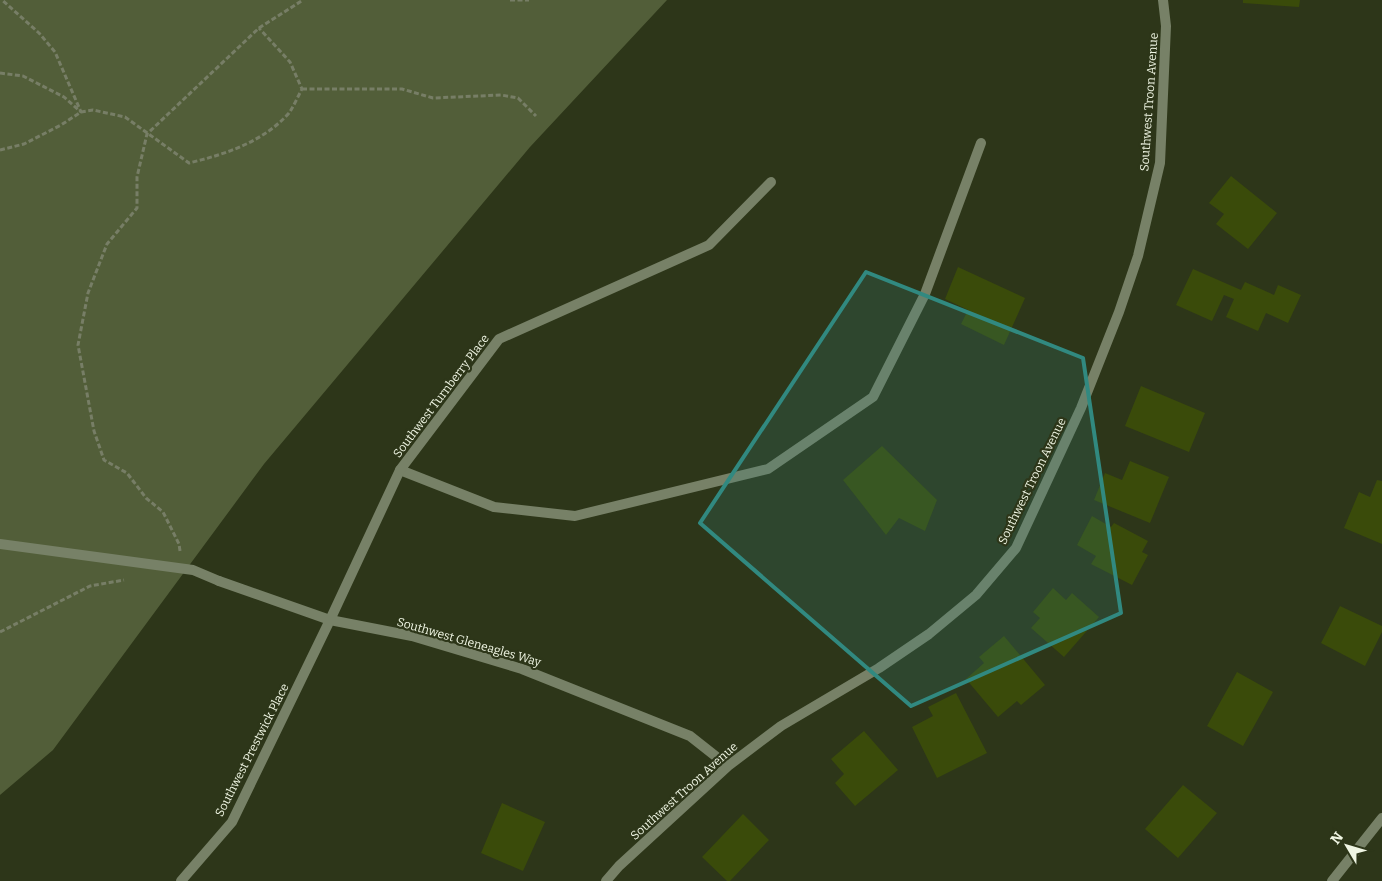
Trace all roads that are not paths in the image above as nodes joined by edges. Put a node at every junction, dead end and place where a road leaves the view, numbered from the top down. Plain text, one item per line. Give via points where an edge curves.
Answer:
1 (1164, 0) edge
2 (981, 143) dead end
3 (771, 182) dead end
4 (400, 470) junction
5 (0, 544) edge
6 (330, 620) junction
7 (728, 766) junction
8 (1382, 818) edge
9 (181, 881) edge
10 (606, 881) edge
11 (1332, 881) edge

1 - 7 street, Southwest Troon Avenue via 1166,26 1160,163 1138,256 1081,408 1016,548 976,595 929,634 781,726
2 - 4 street via 926,294 873,397 768,469 575,516 494,507
3 - 4 street, Southwest Turnberry Place via 709,245 499,339
4 - 6 street, Southwest Turnberry Place
5 - 6 street, Southwest Gleneagles Way via 193,570
6 - 7 street, Southwest Gleneagles Way via 412,636 522,669 690,736
6 - 9 street, Southwest Prestwick Place via 232,822
7 - 10 street, Southwest Troon Avenue
8 - 11 street

